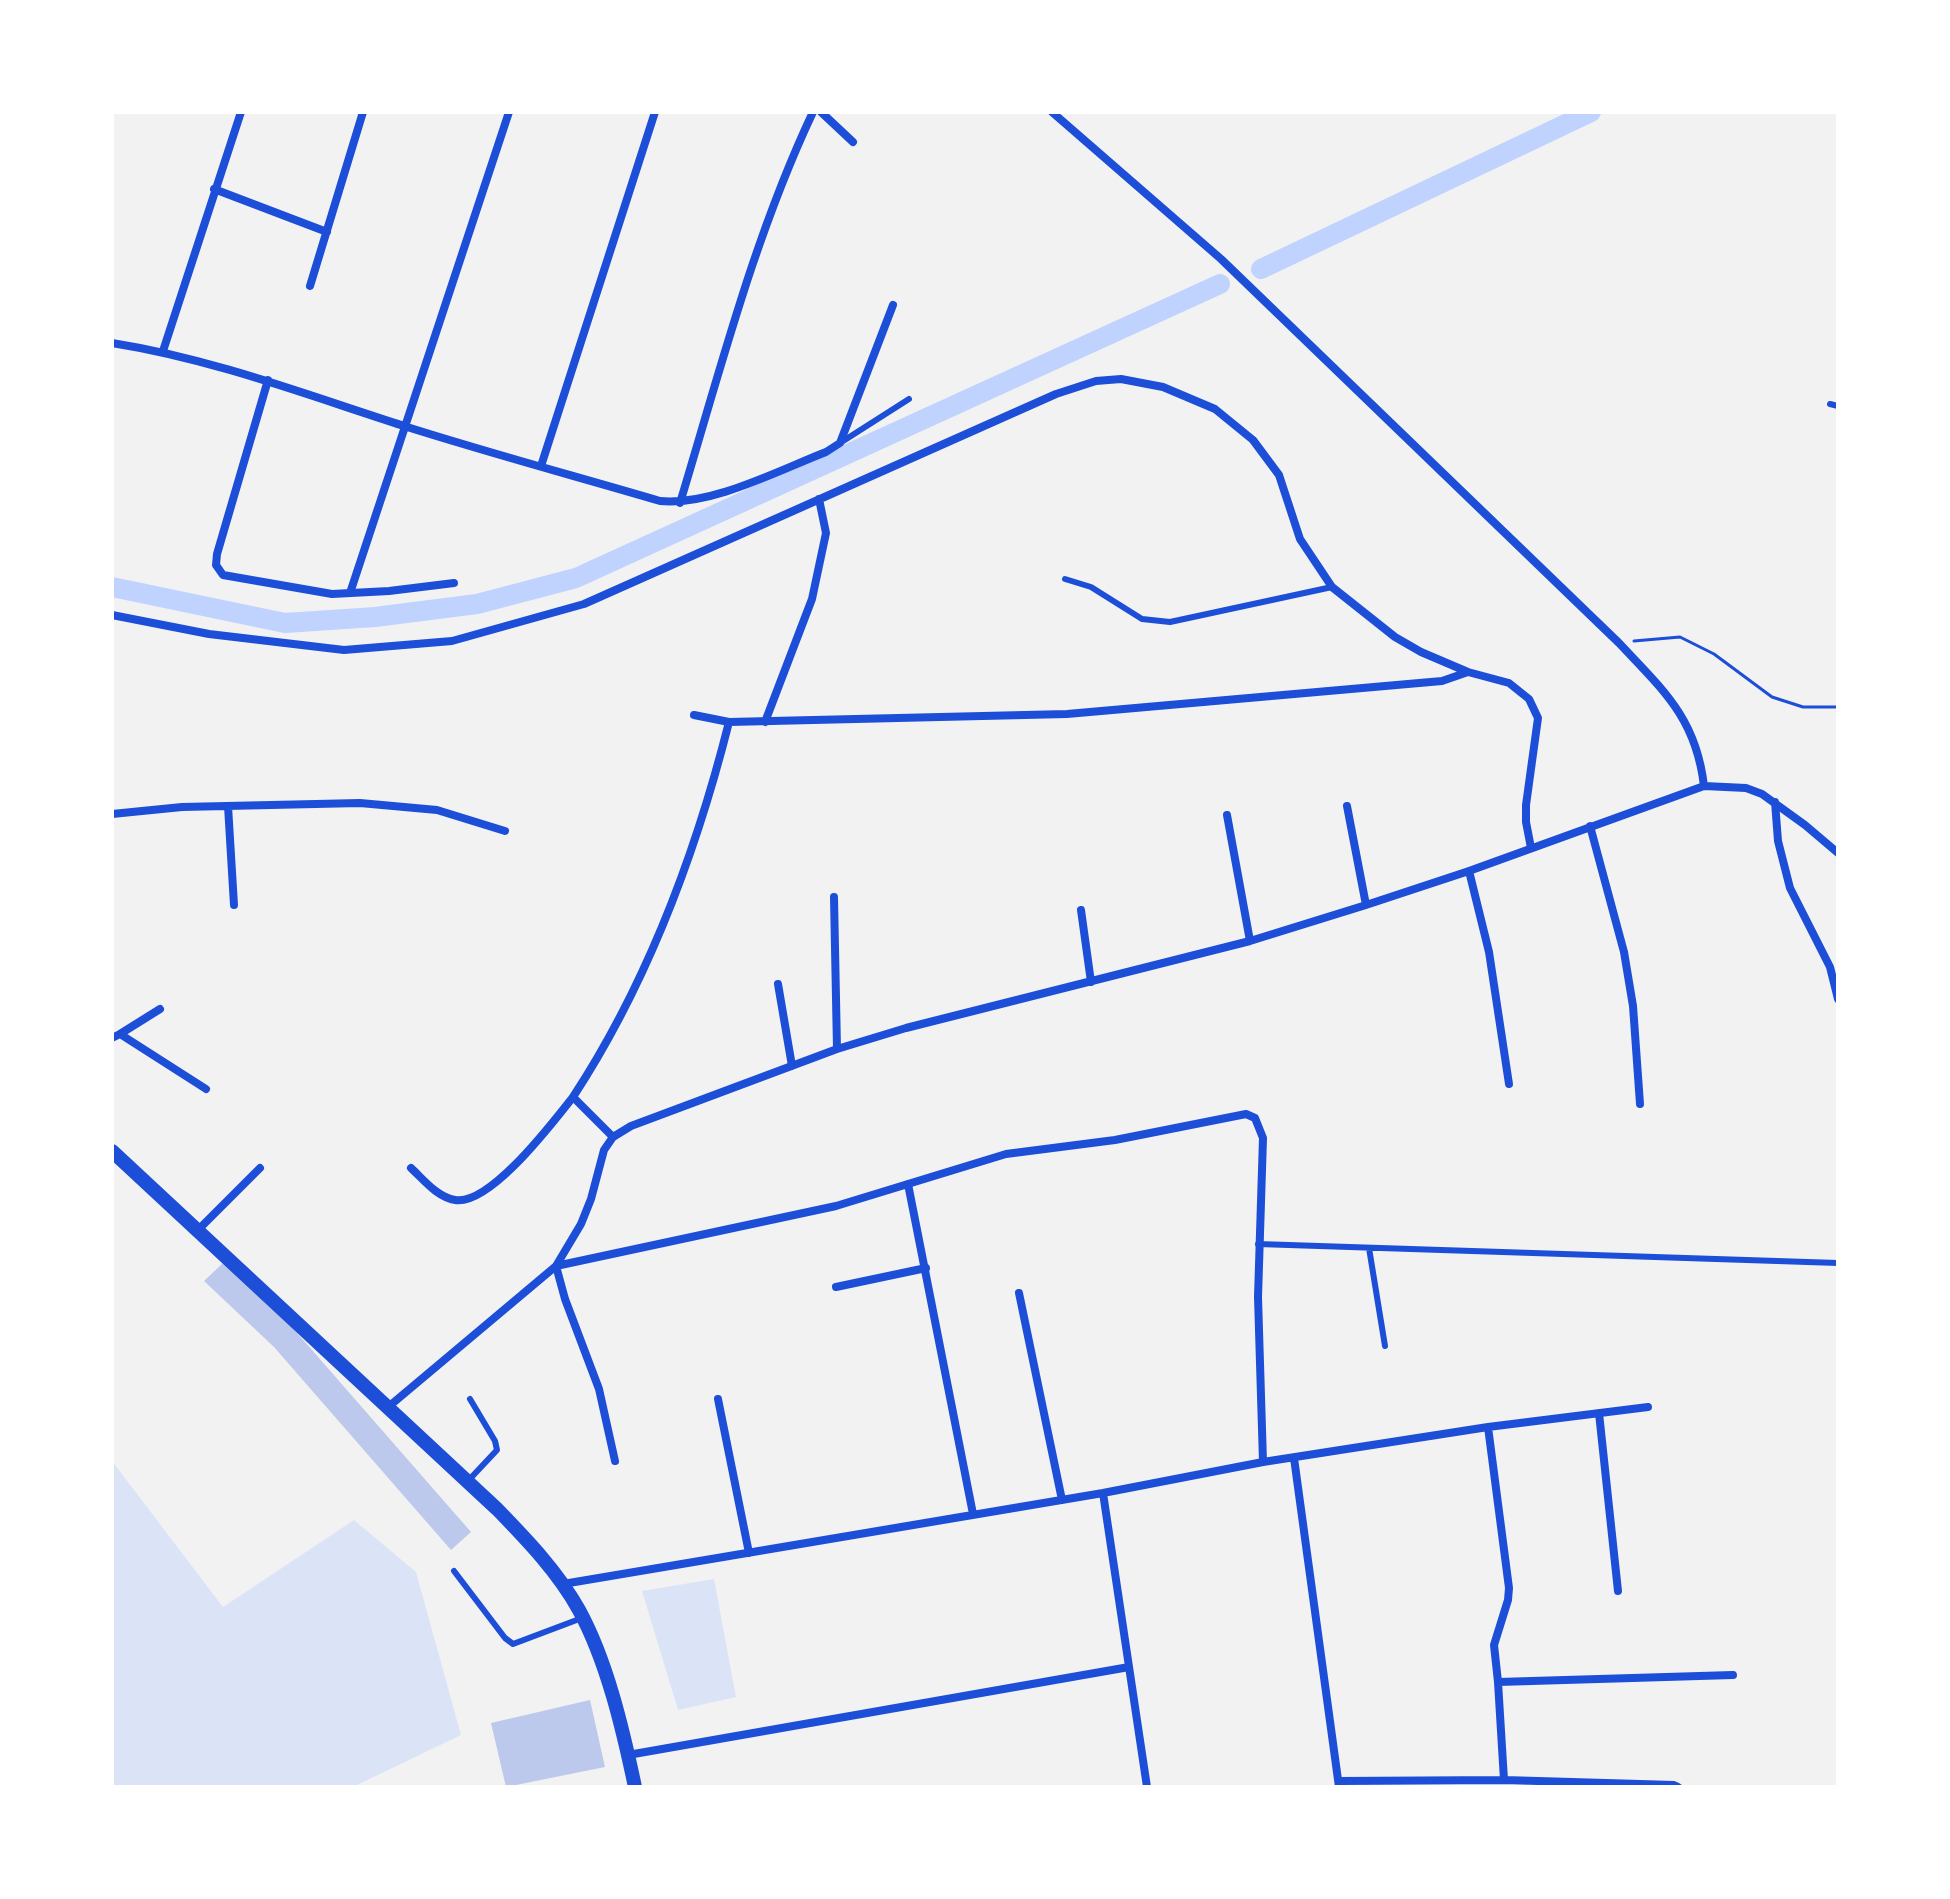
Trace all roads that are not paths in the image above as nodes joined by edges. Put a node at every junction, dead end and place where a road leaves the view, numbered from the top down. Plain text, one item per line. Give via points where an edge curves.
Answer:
1 (241, 112) edge
2 (363, 112) edge
3 (509, 112) edge
4 (655, 112) edge
5 (813, 112) edge
6 (821, 112) edge
7 (1052, 112) edge
8 (853, 142) dead end
9 (214, 189) junction
10 (327, 232) junction
11 (310, 286) dead end
12 (893, 305) dead end
13 (112, 343) edge
14 (163, 351) junction
15 (268, 380) junction
16 (909, 399) dead end
17 (1830, 404) dead end
18 (1838, 406) edge
19 (405, 426) junction
20 (840, 443) junction
21 (541, 466) junction
22 (819, 499) junction
23 (680, 503) junction
24 (1065, 579) dead end
25 (454, 583) dead end
26 (1332, 587) junction
27 (350, 593) junction
28 (112, 615) edge
29 (1468, 672) junction
30 (694, 715) dead end
31 (729, 722) junction
32 (765, 722) junction
33 (1704, 786) junction
34 (1775, 802) junction
35 (228, 806) junction
36 (1347, 806) dead end
37 (112, 814) edge
38 (1227, 815) dead end
39 (1590, 826) junction
40 (505, 831) dead end
41 (1531, 848) junction
42 (1838, 853) edge
43 (1469, 871) junction
44 (834, 897) dead end
45 (234, 905) dead end
46 (1366, 905) junction
47 (1081, 910) dead end
48 (1250, 941) junction
49 (1091, 982) junction
50 (778, 984) dead end
51 (1838, 999) edge
52 (160, 1009) dead end
53 (116, 1036) edge
54 (837, 1049) junction
55 (792, 1066) junction
56 (1509, 1084) dead end
57 (206, 1089) dead end
58 (573, 1097) junction
59 (1640, 1104) dead end
60 (613, 1137) junction
61 (112, 1151) edge
62 (260, 1168) dead end
63 (411, 1168) dead end
64 (908, 1184) junction
65 (198, 1230) junction
66 (1258, 1244) junction
67 (1369, 1248) junction
68 (1838, 1263) edge
69 (556, 1266) junction
70 (926, 1268) junction
71 (836, 1287) dead end
72 (1019, 1293) dead end
73 (1385, 1346) dead end
74 (470, 1399) dead end
75 (718, 1399) dead end
76 (1648, 1407) dead end
77 (386, 1409) junction
78 (1599, 1413) junction
79 (1488, 1427) junction
80 (1294, 1458) junction
81 (615, 1461) dead end
82 (1263, 1462) junction
83 (467, 1482) junction
84 (1103, 1493) junction
85 (1062, 1500) junction
86 (973, 1514) junction
87 (749, 1553) junction
88 (454, 1571) dead end
89 (563, 1584) junction
90 (1618, 1591) dead end
91 (582, 1618) junction
92 (1129, 1667) junction
93 (1733, 1675) dead end
94 (1498, 1682) junction
95 (628, 1755) junction
96 (1504, 1780) junction
97 (1339, 1784) edge
98 (635, 1787) edge
99 (1147, 1787) edge
100 (1678, 1787) edge

1 - 9 street
2 - 10 street
3 - 19 street
4 - 21 street
5 - 23 street via 761,234
6 - 8 street
7 - 33 street via 1221,259 1619,643 1688,725
9 - 10 street
9 - 14 street
10 - 11 street
12 - 20 street
13 - 14 street
14 - 15 street
15 - 19 street
15 - 27 street via 216,565 223,575 241,580
16 - 20 lane
17 - 18 lane
19 - 21 street
19 - 27 street
20 - 23 street via 703,499
21 - 23 street
22 - 26 street via 1056,394 1121,379 1163,387 1215,409 1253,440 1279,475 1300,539
22 - 28 street via 584,604 452,641 344,650 209,634
22 - 32 street via 826,533 812,599
24 - 26 lane via 1091,587 1142,619 1170,622
25 - 27 street
26 - 29 street via 1395,637
29 - 32 street via 1442,681 1067,714
29 - 41 street via 1509,683 1529,699 1538,718 1526,805
30 - 31 street
31 - 32 street
31 - 58 street via 675,893 643,972
33 - 34 street via 1746,788
33 - 39 street
34 - 42 street
34 - 51 street via 1790,888 1830,967
35 - 37 street
35 - 40 street via 360,803 422,808
35 - 45 street
36 - 46 street
38 - 48 street
39 - 41 street
39 - 59 street via 1624,952
41 - 43 street
43 - 46 street
43 - 56 street via 1489,952
44 - 54 street
46 - 48 street
47 - 49 street
48 - 49 street
49 - 54 street
50 - 55 street
52 - 53 street
53 - 57 street
54 - 55 street
55 - 60 street
58 - 60 street
58 - 63 street via 534,1146 480,1193 452,1199
60 - 69 street via 581,1224
61 - 65 street
62 - 65 street
64 - 66 street via 1006,1154 1115,1140 1246,1114 1255,1118 1263,1138
64 - 69 street via 836,1206
64 - 70 street
65 - 77 street
66 - 67 lane
66 - 82 street
67 - 68 lane
67 - 73 lane
69 - 77 street
69 - 81 street via 599,1389
70 - 71 street
70 - 86 street
72 - 85 street
74 - 83 lane via 497,1450
75 - 87 street
76 - 78 street
77 - 83 street
78 - 79 street
78 - 90 street
79 - 80 street
79 - 94 street via 1509,1588 1494,1645
80 - 82 street
80 - 97 street
82 - 84 street
83 - 89 street via 535,1548
84 - 85 street
84 - 92 street
85 - 86 street
86 - 87 street
87 - 89 street
88 - 91 lane via 513,1644
89 - 91 street
91 - 95 street
92 - 95 street
92 - 99 street
93 - 94 street
94 - 96 street
95 - 98 street
96 - 97 street
96 - 100 street

